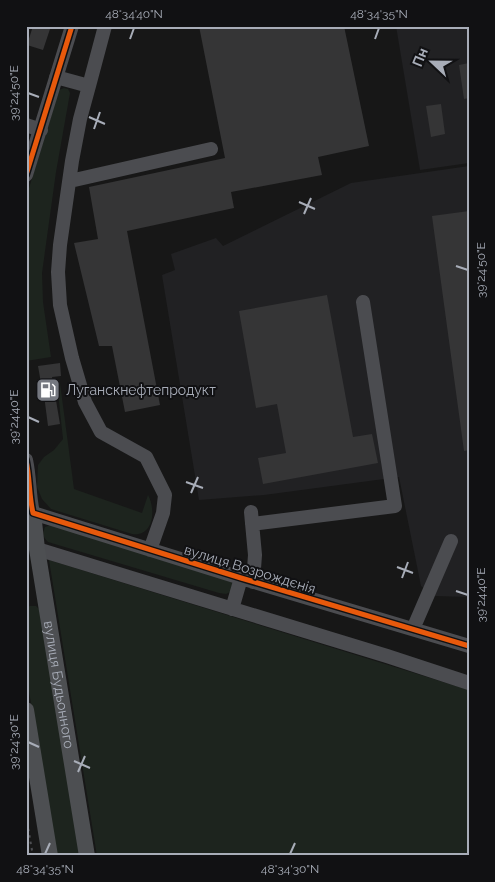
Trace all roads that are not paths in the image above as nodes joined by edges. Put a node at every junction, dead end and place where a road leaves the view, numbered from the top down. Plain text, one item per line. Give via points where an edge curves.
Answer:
1 (72, 26) edge
2 (105, 26) edge
3 (56, 77) junction
4 (88, 86) junction
5 (26, 125) edge
6 (41, 130) junction
7 (210, 149) dead end
8 (26, 175) edge
9 (70, 181) junction
10 (363, 302) dead end
11 (26, 460) edge
12 (30, 512) edge
13 (452, 541) dead end
14 (32, 548) edge
15 (150, 550) junction
16 (247, 580) junction
17 (232, 609) junction
18 (413, 629) junction
19 (469, 646) edge
20 (469, 683) edge
21 (26, 710) edge
22 (50, 856) edge
23 (87, 856) edge

1 - 3 street
2 - 4 street
3 - 4 street
3 - 6 street
4 - 9 street
5 - 6 street
6 - 8 street
7 - 9 street
9 - 15 street via 60,245 60,305 85,402 101,432 146,457 164,495 163,513
10 - 16 street via 395,506 251,518 255,555
11 - 12 street
12 - 14 main road, вулиця Будьонного
12 - 15 street, вулиця Возрождєнія
13 - 18 street
14 - 17 street
14 - 23 main road, вулиця Будьонного
15 - 16 street, вулиця Возрождєнія
16 - 17 street
16 - 18 street, вулиця Возрождєнія
17 - 20 street
18 - 19 street, вулиця Возрождєнія
21 - 22 main road

